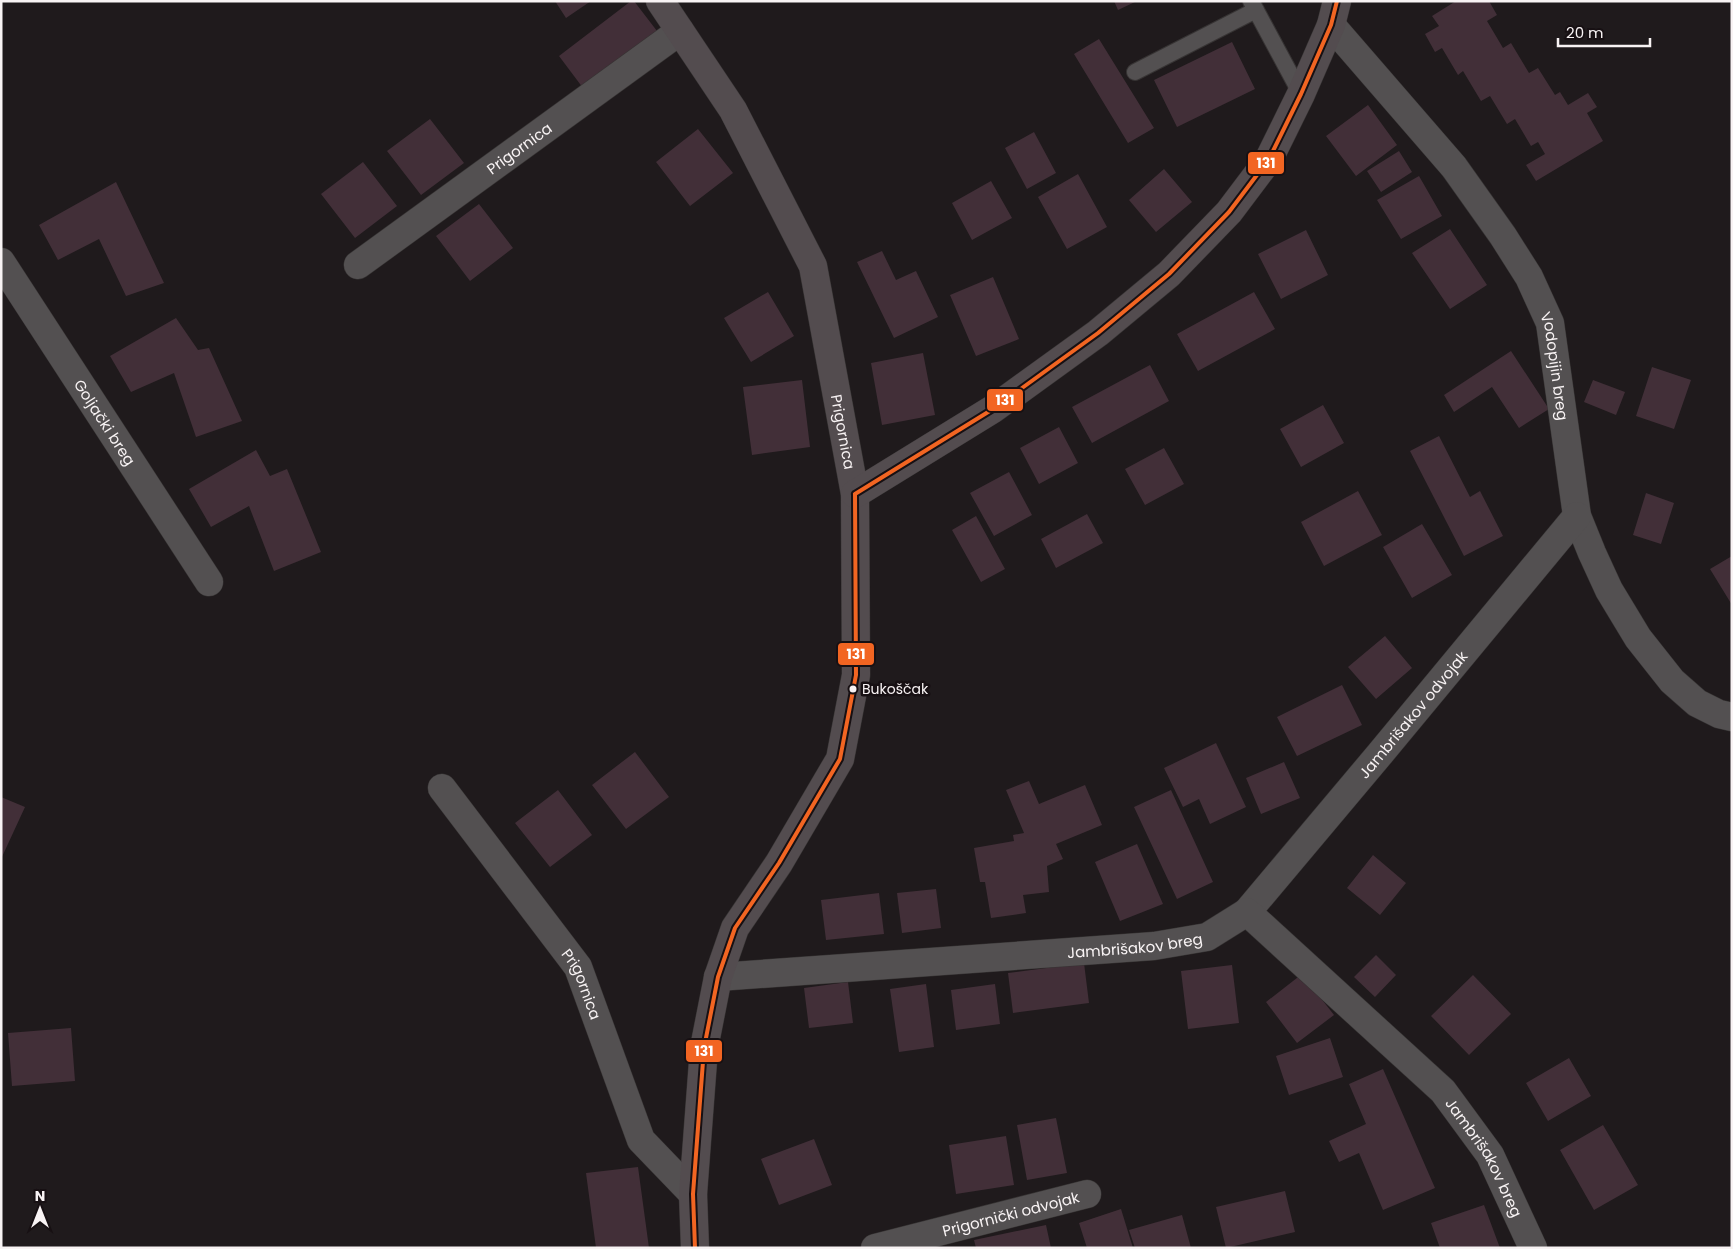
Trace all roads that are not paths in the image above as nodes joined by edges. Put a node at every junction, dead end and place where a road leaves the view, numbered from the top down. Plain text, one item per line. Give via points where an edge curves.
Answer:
1 (660, 1) edge
2 (1253, 6) edge
3 (1334, 13) edge
4 (680, 31) junction
5 (1135, 72) dead end
6 (1301, 94) junction
7 (1, 262) edge
8 (358, 265) dead end
9 (854, 494) junction
10 (1577, 516) junction
11 (209, 582) dead end
12 (1732, 717) edge
13 (442, 788) dead end
14 (1247, 912) junction
15 (718, 976) junction
16 (693, 1194) junction
17 (1086, 1194) dead end
18 (695, 1248) edge
19 (876, 1248) edge
20 (1533, 1248) edge

1 - 4 street, Prigornica
2 - 5 lane
2 - 6 lane
3 - 6 street
3 - 10 street, Vodopijin breg via 1454,167 1529,277 1550,323
4 - 8 street, Prigornica
4 - 9 street, Prigornica via 733,110 813,266
6 - 9 street via 1269,159 1229,212 1170,274 1098,333 993,409
7 - 11 street, Goljački breg
9 - 15 street, Prigornica via 856,676 840,759 779,862 735,928
10 - 12 street, Vodopijin breg via 1609,590 1638,638 1672,681 1697,703
10 - 14 street, Jambrišakov odvojak
13 - 16 street, Prigornica via 578,967 641,1140
14 - 15 street, Jambrišakov breg via 1207,937 1154,946
14 - 20 street, Jambrišakov breg via 1443,1090 1490,1155
15 - 16 street, Prigornica via 704,1048
16 - 18 street, Prigornica
17 - 19 street, Prigornički odvojak

